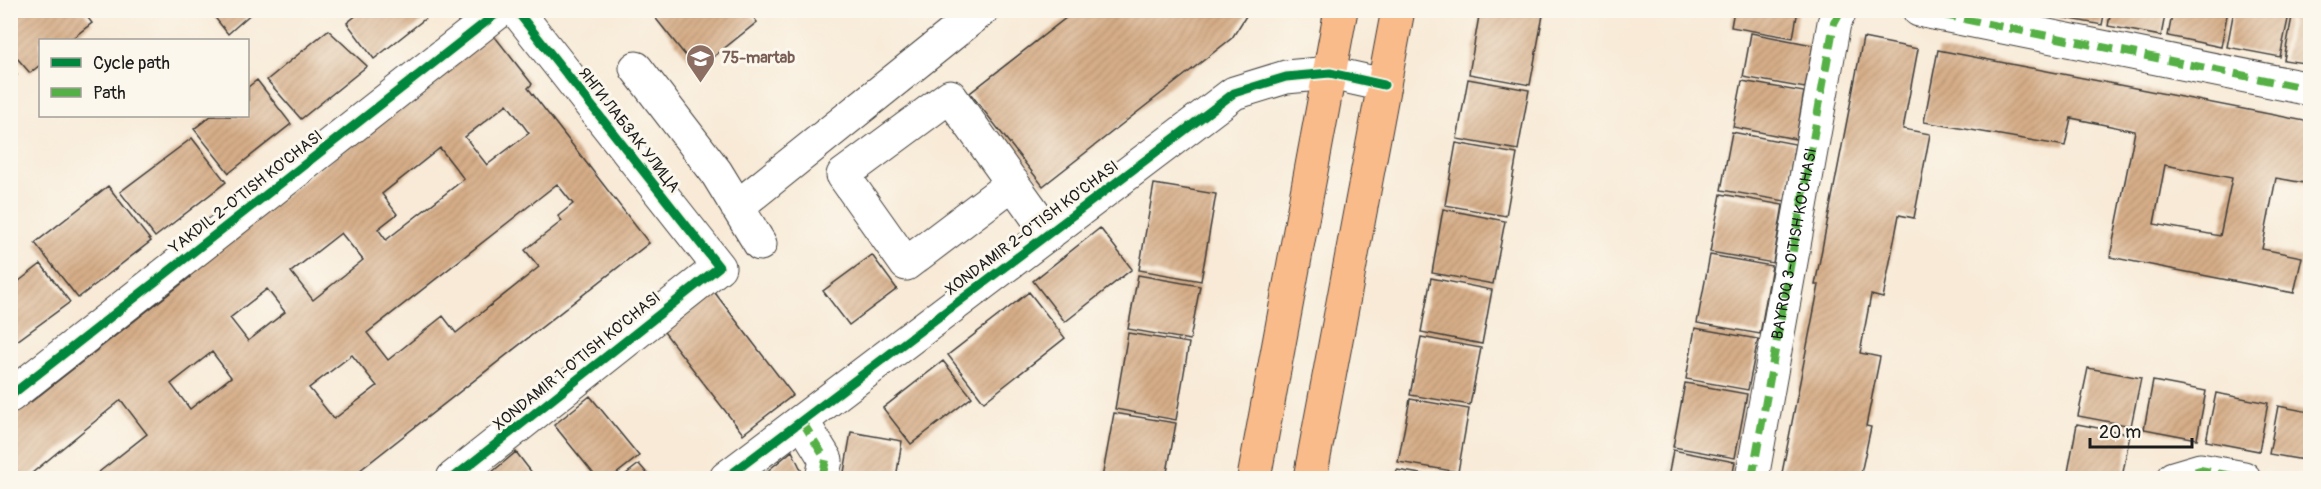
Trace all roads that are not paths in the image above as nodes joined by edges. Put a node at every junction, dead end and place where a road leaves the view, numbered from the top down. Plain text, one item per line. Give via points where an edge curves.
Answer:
1 (501, 10) edge
2 (516, 10) edge
3 (982, 10) edge
4 (1341, 10) edge
5 (1398, 10) edge
6 (1841, 10) edge
7 (1919, 10) edge
8 (636, 68) dead end
9 (1330, 73) junction
10 (1384, 85) junction
11 (2310, 89) edge
12 (1012, 183) junction
13 (737, 207) junction
14 (1049, 234) junction
15 (760, 244) dead end
16 (719, 267) joint
17 (10, 396) edge
18 (802, 421) junction
19 (453, 478) edge
20 (726, 478) edge
21 (822, 478) edge
22 (1254, 478) edge
23 (1310, 478) edge
24 (1752, 478) edge
25 (2173, 478) edge
26 (2244, 478) edge

1 - 17 street, YAKDIL 2-O'TISH KO'CHASI
2 - 16 street, ЯНГИ ЛАБЗАК УЛИЦА
3 - 13 street
4 - 9 main road
5 - 10 main road
6 - 24 street, BAYROQ 3-O'TISH KO'CHASI via 1834,23
7 - 11 street
8 - 13 street via 716,172
9 - 10 street, XONDAMIR 2-O'TISH KO'CHASI
9 - 14 street, XONDAMIR 2-O'TISH KO'CHASI via 1286,77 1234,93
9 - 22 main road
10 - 23 main road
12 - 12 street via 950,96 843,175 906,264
12 - 14 street
13 - 15 street
14 - 18 street, XONDAMIR 2-O'TISH KO'CHASI
16 - 19 street, XONDAMIR 1-O'TISH KO'CHASI
18 - 20 street, XONDAMIR 2-O'TISH KO'CHASI
18 - 21 street via 826,460
25 - 26 street via 2200,470

